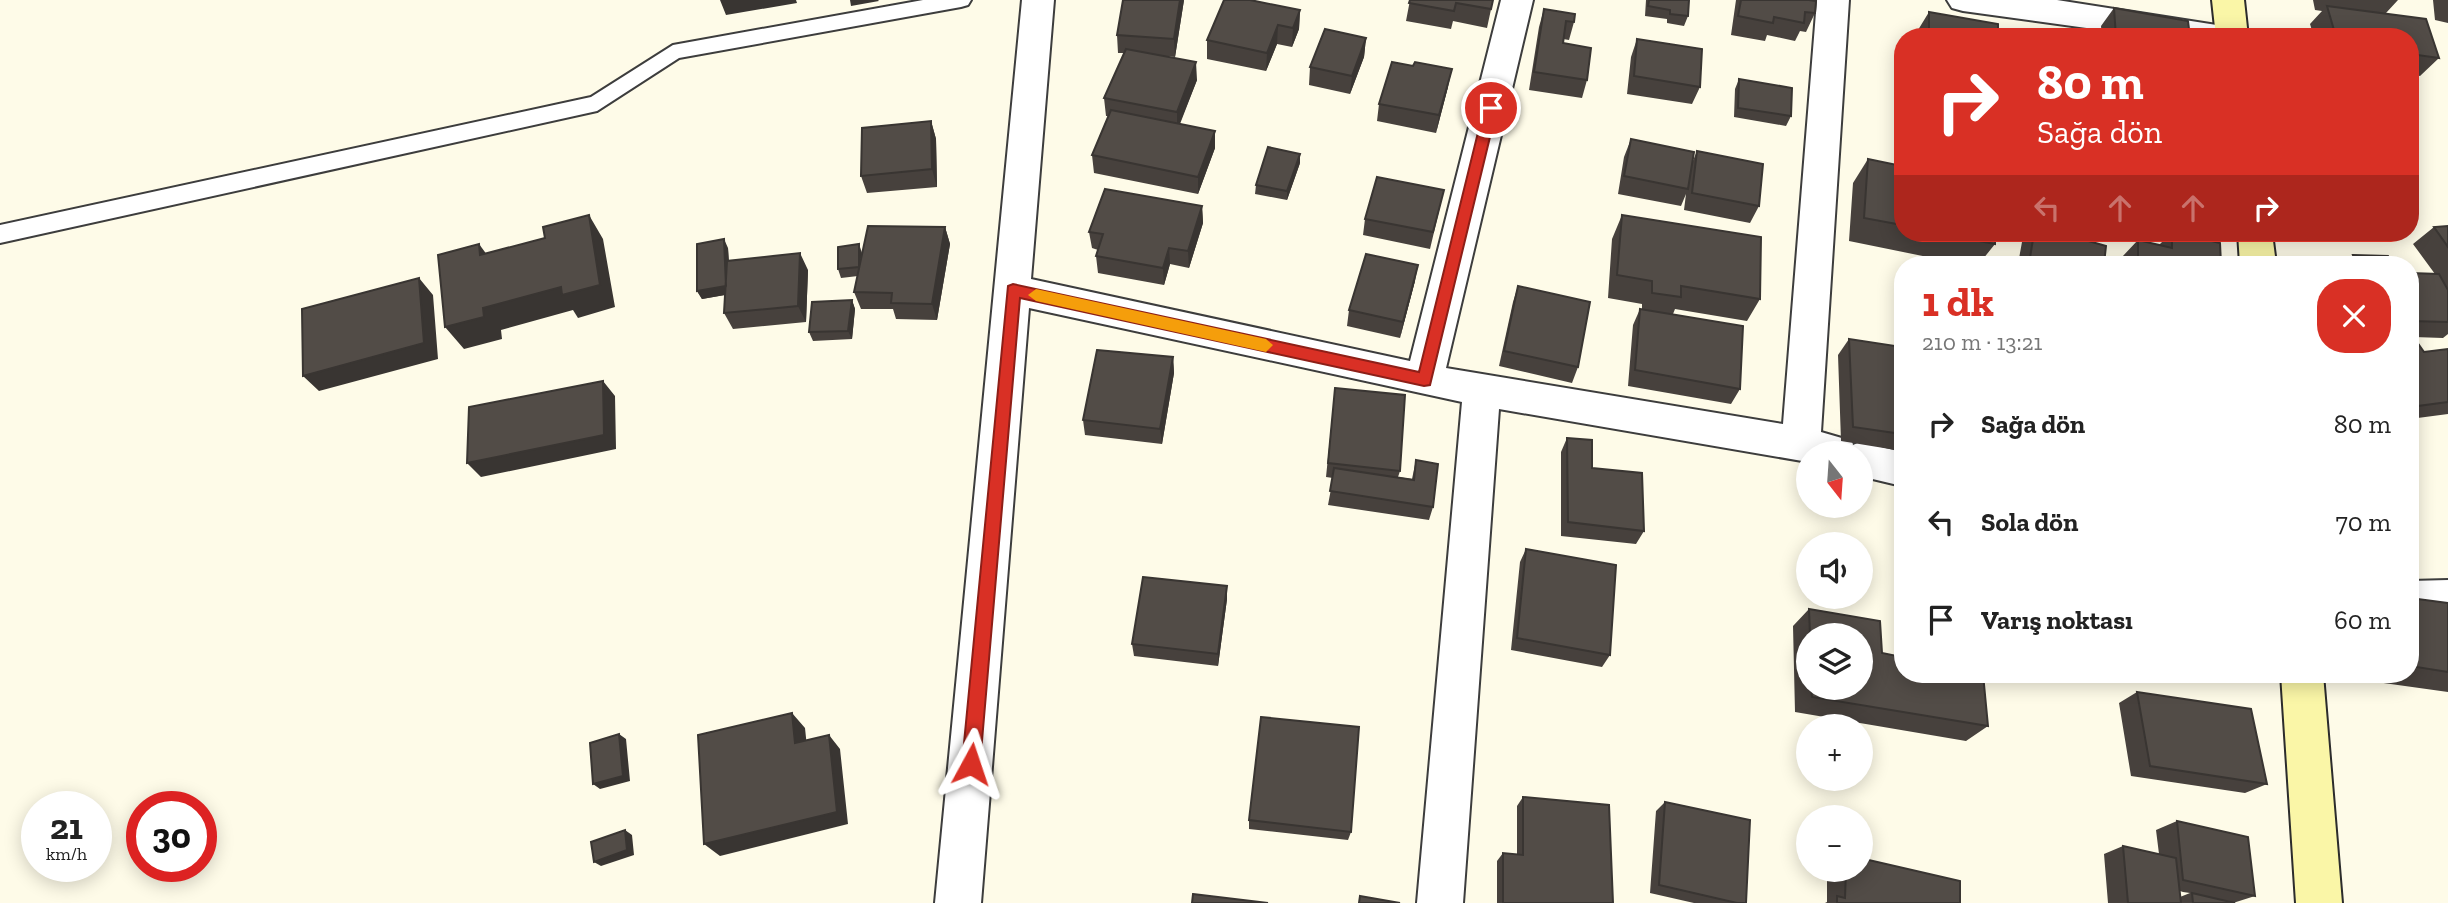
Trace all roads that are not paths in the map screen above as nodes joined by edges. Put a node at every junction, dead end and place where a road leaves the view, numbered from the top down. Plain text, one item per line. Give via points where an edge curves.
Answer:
1 (961, 0) edge
2 (1038, 0) edge
3 (1517, 0) edge
4 (1833, 0) edge
5 (1963, 0) edge
6 (2228, 0) edge
7 (2167, 28) edge
8 (2231, 28) edge
9 (0, 234) edge
10 (1013, 290) junction
11 (1424, 380) junction
12 (1482, 390) junction
13 (1801, 441) edge
14 (1796, 443) edge
15 (1873, 462) edge
16 (1894, 467) edge
17 (2448, 599) edge
18 (2419, 600) edge
19 (2303, 683) edge
20 (958, 903) edge
21 (1440, 903) edge
22 (2319, 903) edge

1 - 9 lane via 673,52 597,103
2 - 10 street
3 - 11 street
4 - 13 street
5 - 7 street
6 - 8 street
10 - 11 street
10 - 20 street
11 - 12 street
12 - 14 street
12 - 21 street
15 - 16 street
17 - 18 street
19 - 22 street

